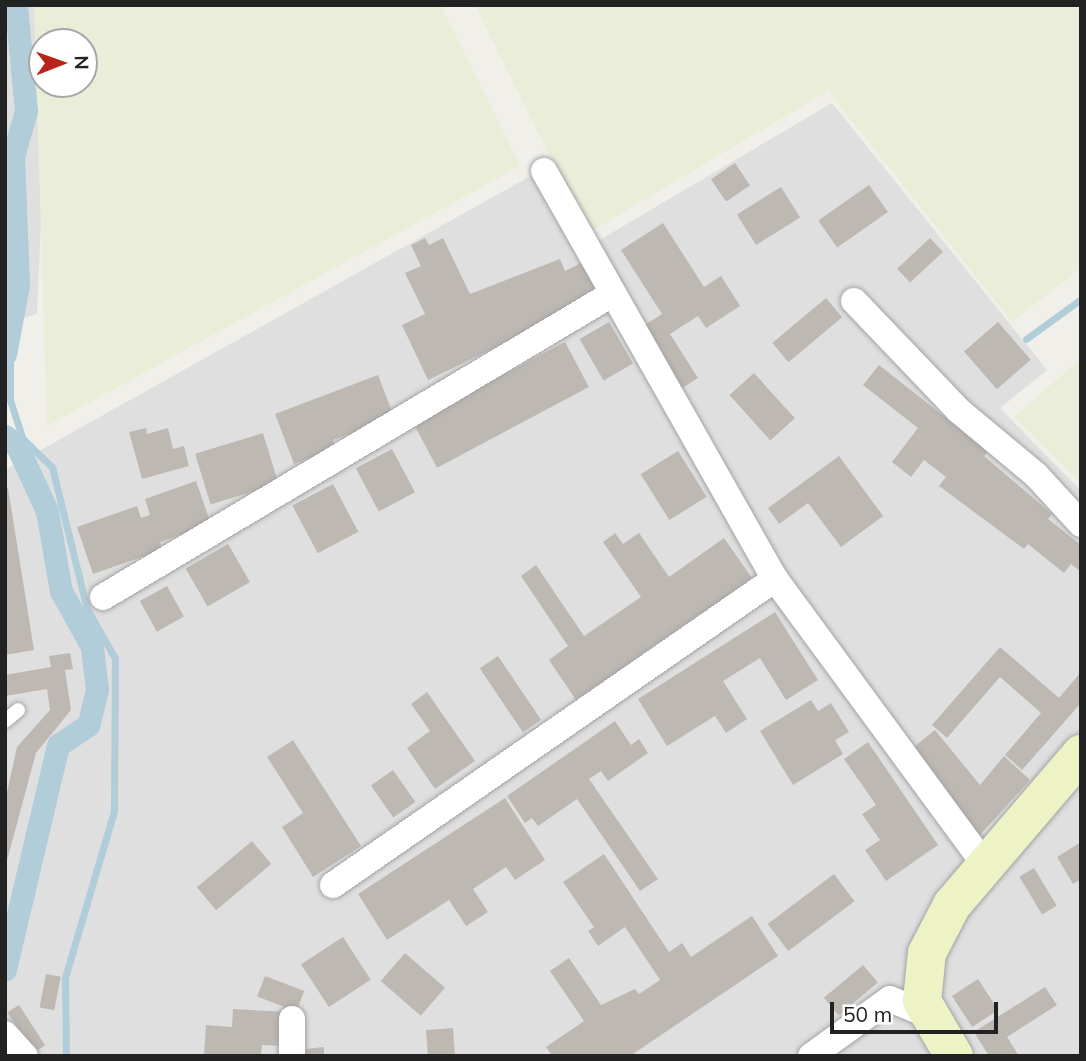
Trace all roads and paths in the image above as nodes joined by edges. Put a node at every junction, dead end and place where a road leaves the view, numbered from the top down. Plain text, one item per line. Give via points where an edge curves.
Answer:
1 (544, 172) dead end
2 (612, 294) junction
3 (854, 301) dead end
4 (1081, 524) edge
5 (775, 579) junction
6 (103, 597) dead end
7 (18, 710) dead end
8 (5, 721) edge
9 (1081, 754) edge
10 (985, 865) junction
11 (333, 885) dead end
12 (927, 953) junction
13 (890, 999) junction
14 (928, 1014) junction
15 (292, 1019) dead end
16 (292, 1056) edge
17 (811, 1056) edge
18 (954, 1056) edge

1 - 2 street
2 - 5 street
2 - 6 street
3 - 4 street via 958,410 1036,475
5 - 10 street
5 - 11 street
7 - 8 lane
9 - 10 main road
10 - 12 main road via 952,905
12 - 13 street
12 - 14 main road via 920,986
13 - 14 street
13 - 17 street
14 - 18 main road
15 - 16 street

